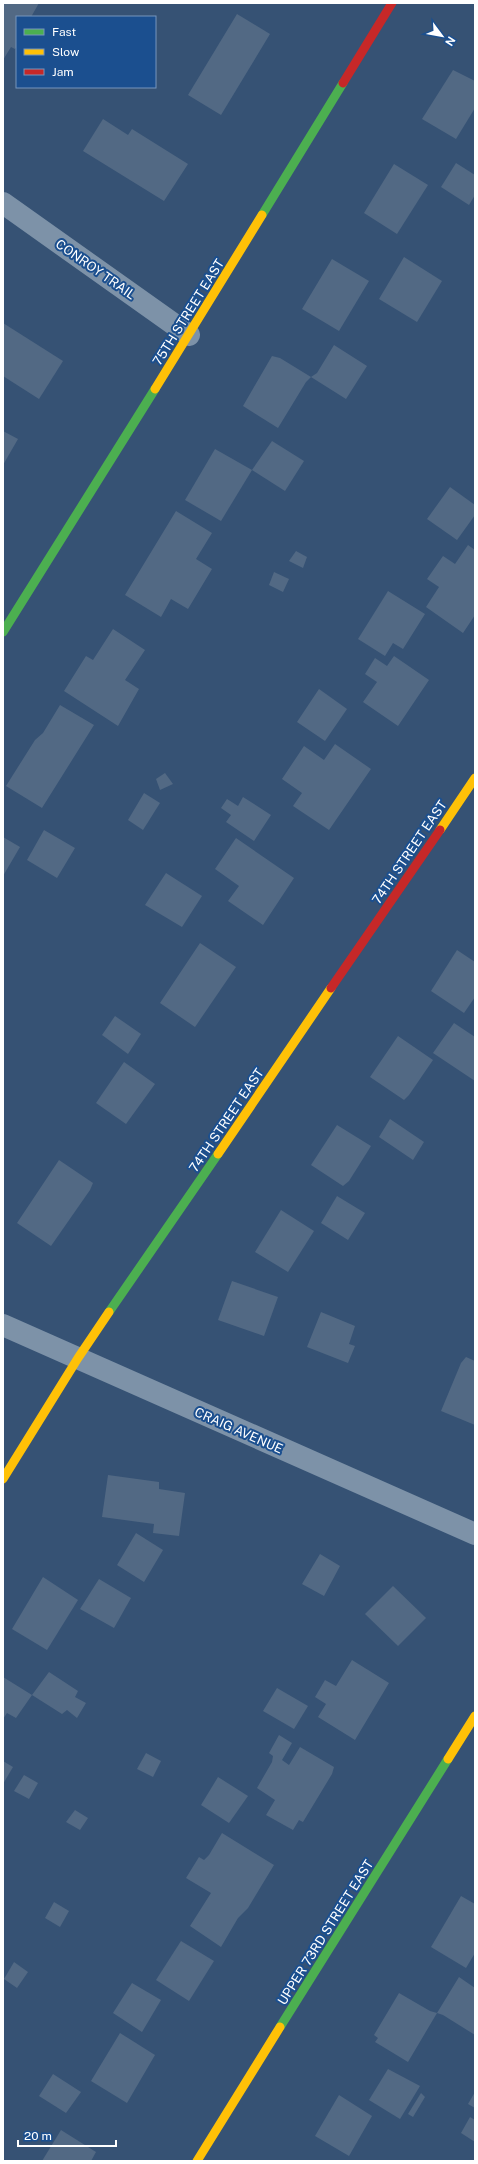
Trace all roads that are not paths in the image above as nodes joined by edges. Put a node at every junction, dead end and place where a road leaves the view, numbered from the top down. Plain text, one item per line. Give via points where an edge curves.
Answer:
1 (392, 3) edge
2 (3, 203) edge
3 (189, 335) junction
4 (3, 632) edge
5 (475, 778) edge
6 (3, 1324) edge
7 (78, 1358) junction
8 (3, 1479) edge
9 (475, 1534) edge
10 (475, 1716) edge
11 (197, 2161) edge

1 - 3 street, 75TH STREET EAST
2 - 3 street, CONROY TRAIL
3 - 4 street, 75TH STREET EAST
5 - 7 street, 74TH STREET EAST
6 - 7 street, CRAIG AVENUE
7 - 8 street, 74TH STREET EAST
7 - 9 street, CRAIG AVENUE
10 - 11 street, UPPER 73RD STREET EAST

